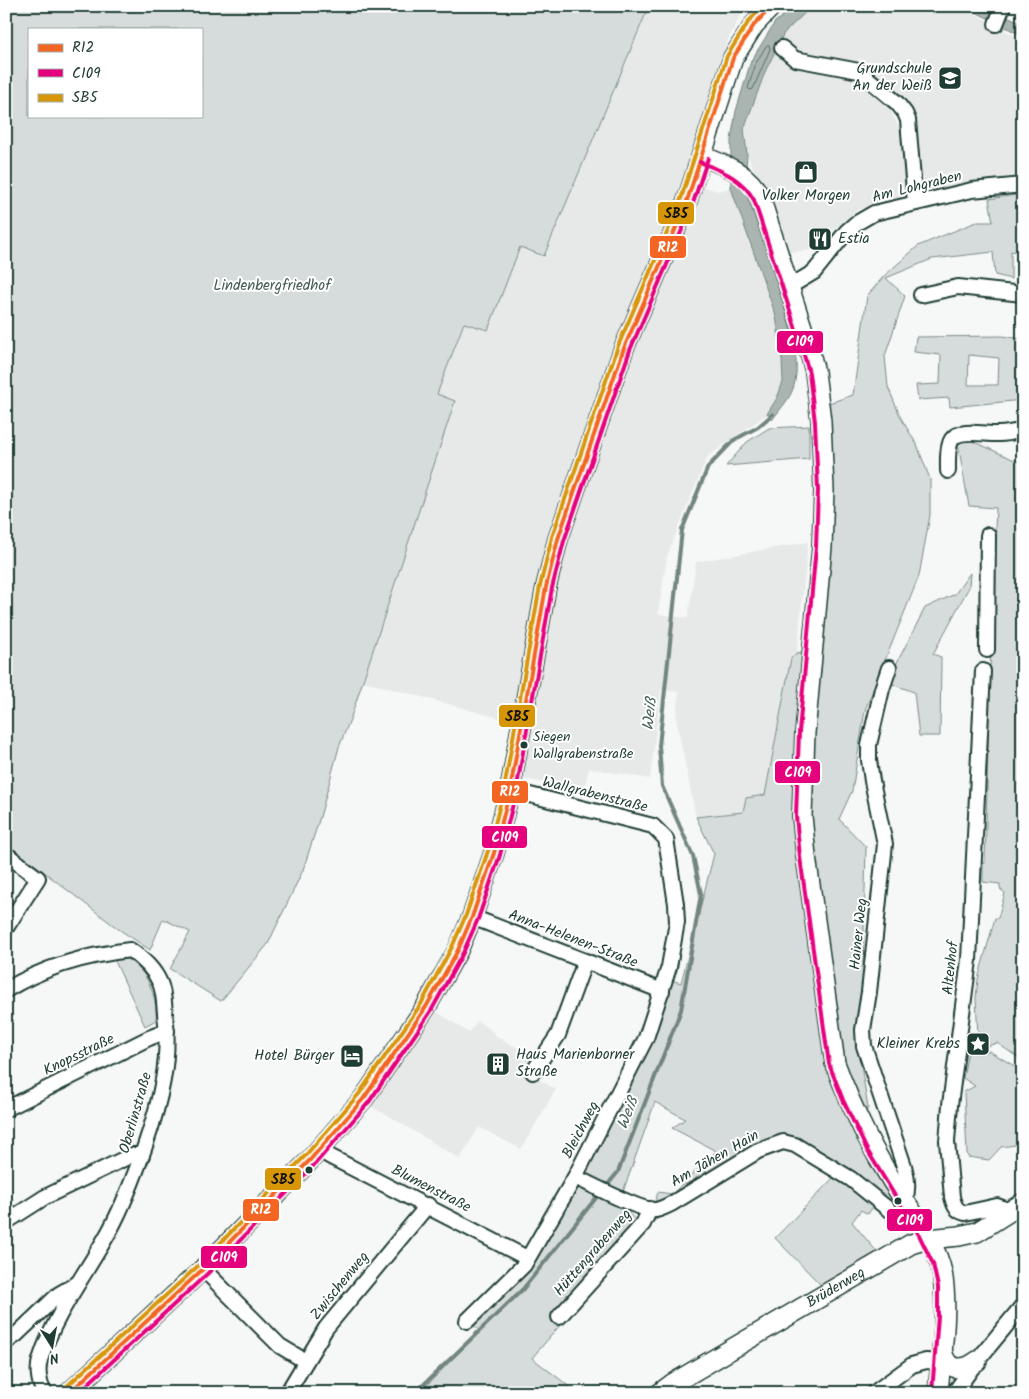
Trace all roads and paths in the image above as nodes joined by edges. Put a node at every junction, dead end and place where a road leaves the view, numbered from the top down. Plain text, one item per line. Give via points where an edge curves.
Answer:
1 (772, 6) edge
2 (782, 48) dead end
3 (702, 156) junction
4 (1023, 185) edge
5 (915, 203) junction
6 (789, 287) junction
7 (1023, 294) edge
8 (921, 296) dead end
9 (1023, 430) edge
10 (948, 471) dead end
11 (988, 535) dead end
12 (986, 650) dead end
13 (889, 668) dead end
14 (983, 671) dead end
15 (510, 790) junction
16 (666, 840) joint
17 (6, 857) edge
18 (472, 918) junction
19 (6, 928) edge
20 (585, 961) junction
21 (6, 990) edge
22 (662, 991) junction
23 (168, 1031) junction
24 (533, 1072) dead end
25 (6, 1109) edge
26 (320, 1150) junction
27 (142, 1155) junction
28 (575, 1177) junction
29 (1019, 1204) edge
30 (428, 1205) junction
31 (896, 1205) junction
32 (650, 1209) junction
33 (6, 1222) edge
34 (928, 1239) junction
35 (527, 1258) junction
36 (203, 1269) junction
37 (79, 1282) junction
38 (1023, 1305) edge
39 (559, 1317) dead end
40 (467, 1321) dead end
41 (6, 1342) edge
42 (941, 1356) junction
43 (305, 1361) junction
44 (977, 1361) junction
45 (45, 1393) edge
46 (69, 1393) edge
47 (287, 1393) edge
48 (660, 1393) edge
49 (874, 1393) edge
50 (938, 1393) edge
51 (954, 1393) edge

1 - 3 street via 754,25 734,58
2 - 5 street via 795,59 859,71 897,103 908,120
3 - 6 street via 748,179 755,186
3 - 15 street via 685,207 624,348 558,539 546,587
4 - 5 street, Am Lohgraben via 972,190
5 - 6 street, Am Lohgraben via 874,213 855,224 814,272
6 - 31 street via 815,372 823,481 822,547 802,774 806,856 835,1063
7 - 8 street via 958,287
9 - 10 street via 958,435 950,446
11 - 12 street
13 - 31 street, Hainer Weg via 869,745 872,781 885,844 862,1037 908,1182 908,1192
14 - 29 street, Altenhof via 969,960 947,1140 953,1204 957,1209 965,1213
15 - 16 street, Wallgrabenstraße via 653,826
15 - 18 street via 494,853
16 - 22 street, Bleichweg via 677,922 670,967
17 - 19 street via 38,878
18 - 20 street, Anna-Helenen-Straße
18 - 26 street via 426,1007 364,1098
20 - 22 street, Anna-Helenen-Straße
20 - 24 street via 558,1035
21 - 23 street, Oberlinstraße via 57,965 130,950 141,957 160,983
22 - 28 street, Bleichweg via 646,1038
23 - 25 street, Knopsstraße
23 - 27 street, Oberlinstraße via 163,1085
26 - 30 street, Blumenstraße
26 - 36 street
27 - 33 street via 132,1155 45,1197
27 - 37 street, Oberlinstraße via 128,1194
28 - 32 street
28 - 35 street, Bleichweg
29 - 34 street, Brüderweg via 976,1232
30 - 35 street, Blumenstraße
30 - 43 street, Zwischenweg via 326,1328
31 - 32 street, Am Jähen Hain via 794,1145 783,1142 758,1151 671,1204 657,1210
31 - 34 street
32 - 39 street, Hüttengrabenweg via 643,1224
34 - 42 street via 938,1257 944,1283
34 - 48 street, Brüderweg via 911,1244
35 - 40 street, Bleichweg via 524,1265
36 - 43 street via 280,1346
36 - 46 street
37 - 41 street, Oberlinstraße via 59,1294
37 - 45 street, Oberlinstraße via 39,1362 40,1386
38 - 44 street
42 - 44 street via 954,1368 970,1366
42 - 49 street via 912,1365
42 - 50 street
43 - 47 street, Zwischenweg
44 - 51 street

